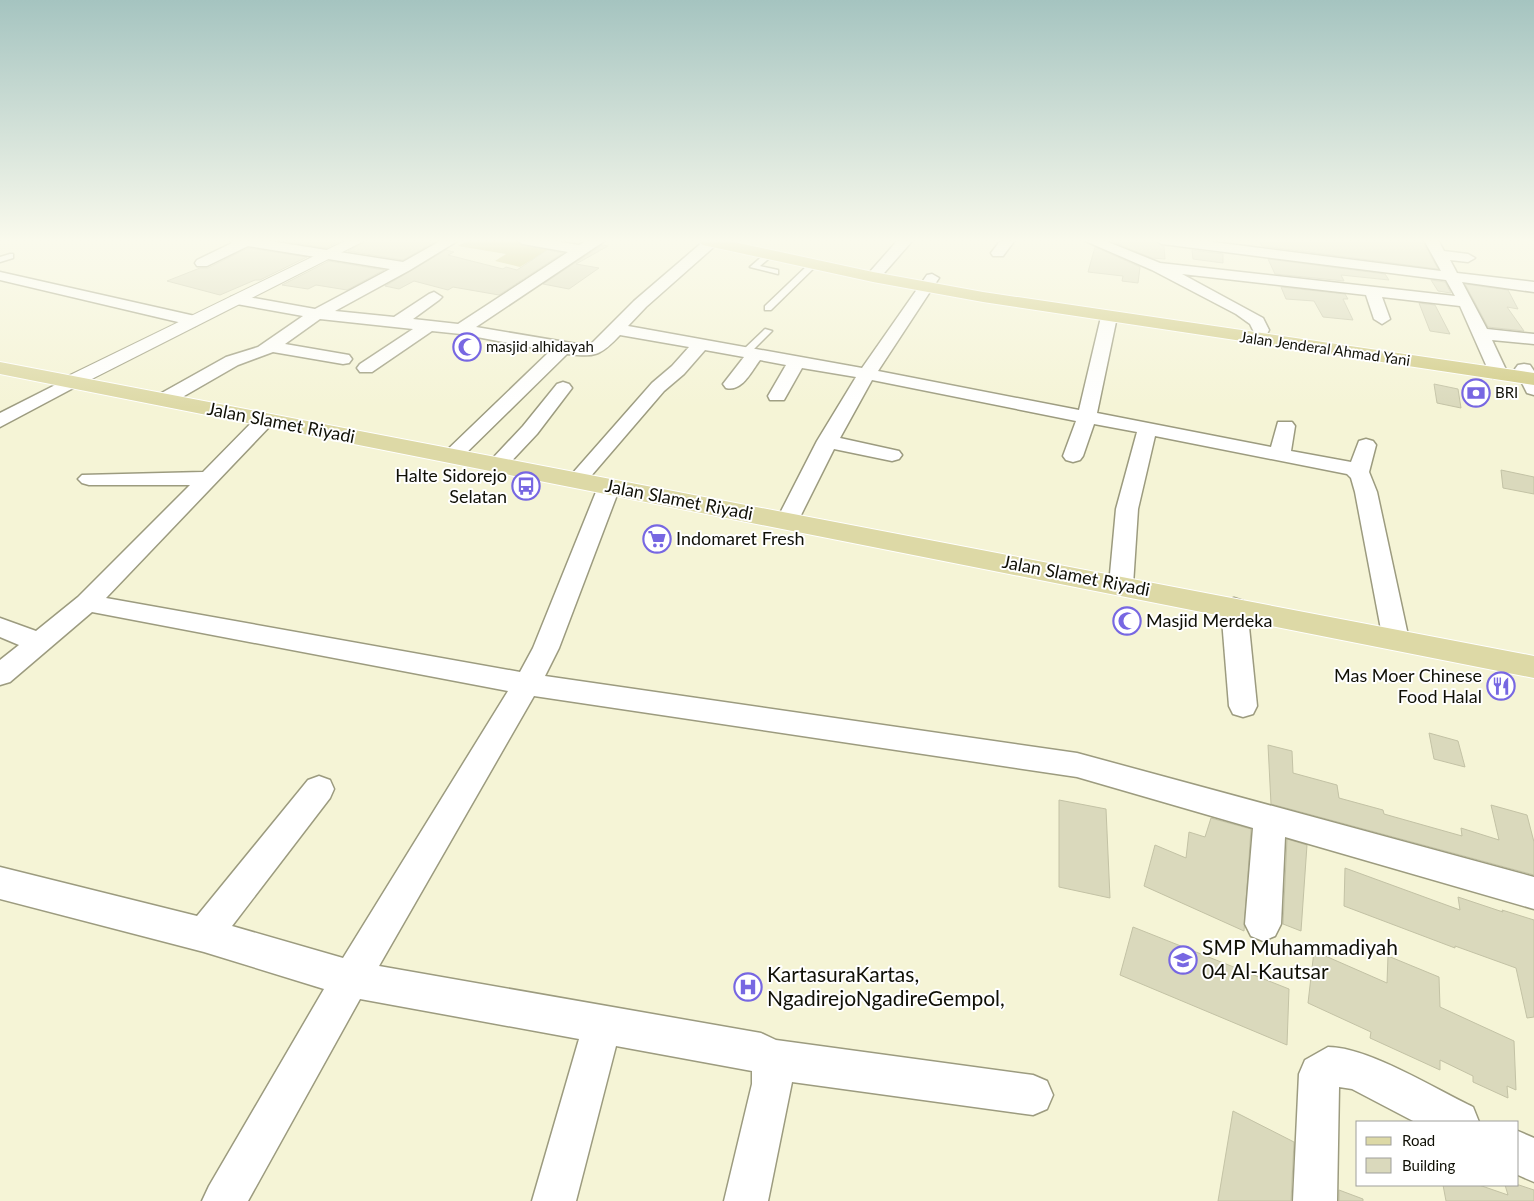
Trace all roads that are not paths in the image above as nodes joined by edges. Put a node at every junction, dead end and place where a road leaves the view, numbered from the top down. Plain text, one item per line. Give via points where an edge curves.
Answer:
1 (87, 296) edge
2 (245, 296) edge
3 (351, 296) edge
4 (511, 296) edge
5 (648, 296) edge
6 (780, 296) edge
7 (920, 296) edge
8 (1000, 296) edge
9 (1025, 296) edge
10 (1213, 296) edge
11 (1374, 296) edge
12 (1415, 296) edge
13 (1463, 296) edge
14 (434, 297) dead end
15 (237, 300) junction
16 (1466, 302) junction
17 (768, 308) dead end
18 (318, 314) junction
19 (1109, 316) junction
20 (1382, 318) dead end
21 (195, 321) junction
22 (398, 322) junction
23 (428, 326) junction
24 (461, 329) junction
25 (617, 329) junction
26 (1260, 330) junction
27 (768, 331) dead end
28 (1482, 334) junction
29 (1534, 339) edge
30 (702, 343) junction
31 (271, 347) junction
32 (563, 348) junction
33 (752, 352) junction
34 (343, 359) dead end
35 (797, 360) junction
36 (0, 368) edge
37 (366, 368) dead end
38 (1497, 369) junction
39 (866, 374) junction
40 (1531, 377) edge
41 (73, 381) junction
42 (732, 384) dead end
43 (563, 388) dead end
44 (777, 396) dead end
45 (165, 399) junction
46 (1087, 417) junction
47 (265, 420) junction
48 (0, 421) edge
49 (1285, 426) dead end
50 (1147, 430) junction
51 (827, 441) junction
52 (1366, 445) dead end
53 (892, 454) dead end
54 (1280, 455) junction
55 (452, 456) junction
56 (1073, 456) dead end
57 (498, 464) junction
58 (1358, 472) junction
59 (208, 478) junction
60 (88, 479) dead end
61 (578, 479) junction
62 (609, 487) junction
63 (788, 521) junction
64 (1121, 585) junction
65 (86, 603) junction
66 (1234, 607) junction
67 (0, 628) edge
68 (1396, 640) junction
69 (39, 642) junction
70 (1534, 667) edge
71 (0, 675) edge
72 (527, 684) junction
73 (1244, 706) dead end
74 (319, 789) dead end
75 (1270, 819) junction
76 (0, 883) edge
77 (1534, 893) edge
78 (1263, 924) dead end
79 (204, 935) junction
80 (351, 980) junction
81 (602, 1024) junction
82 (771, 1059) junction
83 (1033, 1095) dead end
84 (1456, 1121) edge
85 (1519, 1153) edge
86 (1534, 1161) edge
87 (224, 1201) edge
88 (554, 1201) edge
89 (746, 1201) edge
90 (1315, 1201) edge

1 - 21 street
2 - 15 street
3 - 18 street
4 - 24 street
5 - 25 street
6 - 17 lane
7 - 39 street
8 - 19 highway, Jalan Jenderal Ahmad Yani
9 - 26 highway, Jalan Jenderal Ahmad Yani
10 - 26 street via 1250,315
11 - 20 street
12 - 16 street
13 - 16 street
14 - 22 street
15 - 18 street
15 - 21 street
16 - 28 street
18 - 22 street
18 - 31 street
19 - 38 highway, Jalan Jenderal Ahmad Yani
19 - 46 street
21 - 41 street
22 - 23 street
23 - 24 street
23 - 37 street
24 - 32 street
25 - 30 street
25 - 32 street via 595,350
26 - 38 highway, Jalan Jenderal Ahmad Yani
27 - 33 lane
28 - 29 street
28 - 38 street
30 - 33 street
30 - 61 street via 658,387
31 - 34 street
31 - 45 street via 232,362
32 - 55 street
33 - 35 street
33 - 42 street
35 - 39 street
35 - 44 street
36 - 41 main road, Jalan Slamet Riyadi
38 - 40 highway, Jalan Jenderal Ahmad Yani
39 - 46 street
39 - 51 street
41 - 45 main road, Jalan Slamet Riyadi
41 - 48 street
43 - 57 street
45 - 47 main road, Jalan Slamet Riyadi
46 - 50 street
46 - 56 street
47 - 55 main road, Jalan Slamet Riyadi
47 - 59 street
49 - 54 street
50 - 54 street
50 - 64 street via 1127,508
51 - 53 street
51 - 63 street
52 - 58 street
54 - 58 street via 1348,467
55 - 57 main road, Jalan Slamet Riyadi
57 - 61 main road, Jalan Slamet Riyadi
58 - 68 street via 1366,492
59 - 60 street
59 - 65 street
61 - 62 main road, Jalan Slamet Riyadi
62 - 63 main road, Jalan Slamet Riyadi
62 - 72 street via 546,648
63 - 64 main road, Jalan Slamet Riyadi
64 - 66 main road, Jalan Slamet Riyadi
65 - 69 street
65 - 72 street
66 - 68 main road, Jalan Slamet Riyadi
66 - 73 street
67 - 69 street
68 - 70 main road, Jalan Slamet Riyadi
69 - 71 street
72 - 75 street via 1077,765
72 - 80 street
74 - 79 street
75 - 77 street
75 - 78 street
76 - 79 street
79 - 80 street
80 - 81 street
80 - 87 street
81 - 82 street via 761,1053
81 - 88 street
82 - 83 street
82 - 89 street via 772,1084
84 - 90 street via 1357,1071 1328,1067 1319,1074
85 - 86 street

